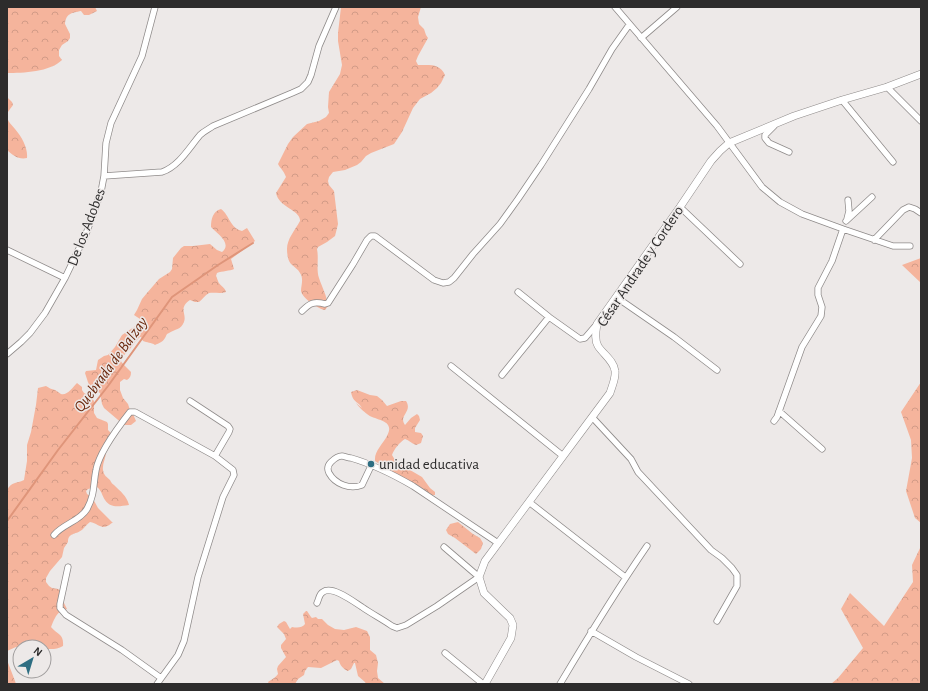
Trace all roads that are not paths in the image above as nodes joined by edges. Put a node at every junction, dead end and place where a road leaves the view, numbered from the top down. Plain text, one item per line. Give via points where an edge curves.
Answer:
1 (155, 7) edge
2 (336, 7) edge
3 (615, 7) edge
4 (677, 7) edge
5 (629, 25) junction
6 (641, 38) junction
7 (921, 74) edge
8 (887, 87) junction
9 (842, 100) junction
10 (921, 121) edge
11 (777, 123) junction
12 (729, 143) junction
13 (789, 152) dead end
14 (894, 162) dead end
15 (104, 176) junction
16 (872, 197) dead end
17 (848, 200) dead end
18 (680, 207) junction
19 (921, 213) edge
20 (846, 221) junction
21 (841, 228) junction
22 (874, 240) junction
23 (910, 246) dead end
24 (7, 250) edge
25 (740, 264) dead end
26 (65, 278) junction
27 (518, 292) dead end
28 (616, 297) junction
29 (302, 311) dead end
30 (549, 317) junction
31 (597, 324) junction
32 (7, 354) edge
33 (451, 366) dead end
34 (717, 370) dead end
35 (502, 375) dead end
36 (190, 401) dead end
37 (779, 411) junction
38 (592, 417) junction
39 (774, 421) dead end
40 (822, 449) dead end
41 (215, 456) junction
42 (563, 456) junction
43 (371, 466) junction
44 (529, 502) junction
45 (54, 535) dead end
46 (498, 543) junction
47 (647, 546) dead end
48 (444, 547) dead end
49 (68, 567) dead end
50 (479, 577) junction
51 (626, 578) junction
52 (317, 603) dead end
53 (717, 620) dead end
54 (591, 631) junction
55 (446, 653) dead end
56 (161, 678) junction
57 (157, 684) edge
58 (484, 684) edge
59 (560, 684) edge
60 (689, 684) edge

1 - 15 street via 142,56 111,123 106,143
2 - 15 street, De los Adobes via 319,46 311,75 301,89 213,126 202,133 168,170
3 - 5 street
4 - 6 street
5 - 6 street
5 - 29 street via 518,199 454,278 443,283 434,280 375,236 371,236 328,303 314,302
6 - 12 street
7 - 8 street, César Andrade y Cordero
8 - 9 street, César Andrade y Cordero
8 - 10 street
9 - 11 street, César Andrade y Cordero
9 - 14 street
11 - 12 street, César Andrade y Cordero
11 - 13 street via 765,138 769,143
12 - 18 street, César Andrade y Cordero via 711,161
12 - 21 street via 762,187 780,202 802,214
15 - 26 street, De los Adobes via 86,234
16 - 20 street
17 - 20 street via 849,211
18 - 25 street
18 - 28 street, César Andrade y Cordero
19 - 22 street via 909,207 903,210
20 - 21 street
21 - 22 street
21 - 37 street via 832,261 818,288 821,316 802,347
22 - 23 street via 893,246
24 - 26 street
26 - 32 street, De los Adobes via 35,327
27 - 30 street
28 - 31 street, César Andrade y Cordero
28 - 34 street
30 - 31 street via 580,339 585,338
30 - 35 street
31 - 38 street, César Andrade y Cordero via 597,345 613,366 615,377 610,393
33 - 42 street
36 - 41 street via 230,429
37 - 39 street
37 - 40 street
38 - 42 street, César Andrade y Cordero
38 - 53 street via 631,459 643,478 737,575 737,586
41 - 45 street via 135,412 130,412 98,461 91,502 86,511
41 - 56 street via 233,470 234,475 223,497 198,577 184,641 178,655
42 - 44 street, César Andrade y Cordero
43 - 43 street via 341,456 336,457 328,469 334,480 343,485 356,487 362,485
43 - 46 street via 413,486
44 - 46 street, César Andrade y Cordero
44 - 51 street
46 - 50 street, César Andrade y Cordero via 485,561
47 - 51 street
48 - 50 street
49 - 56 street via 60,608 66,615
50 - 52 street via 437,606 397,628 351,598 331,590 320,594
50 - 58 street via 484,593 513,624 511,638
51 - 54 street
54 - 59 street
54 - 60 street via 636,658
55 - 58 street
56 - 57 street

